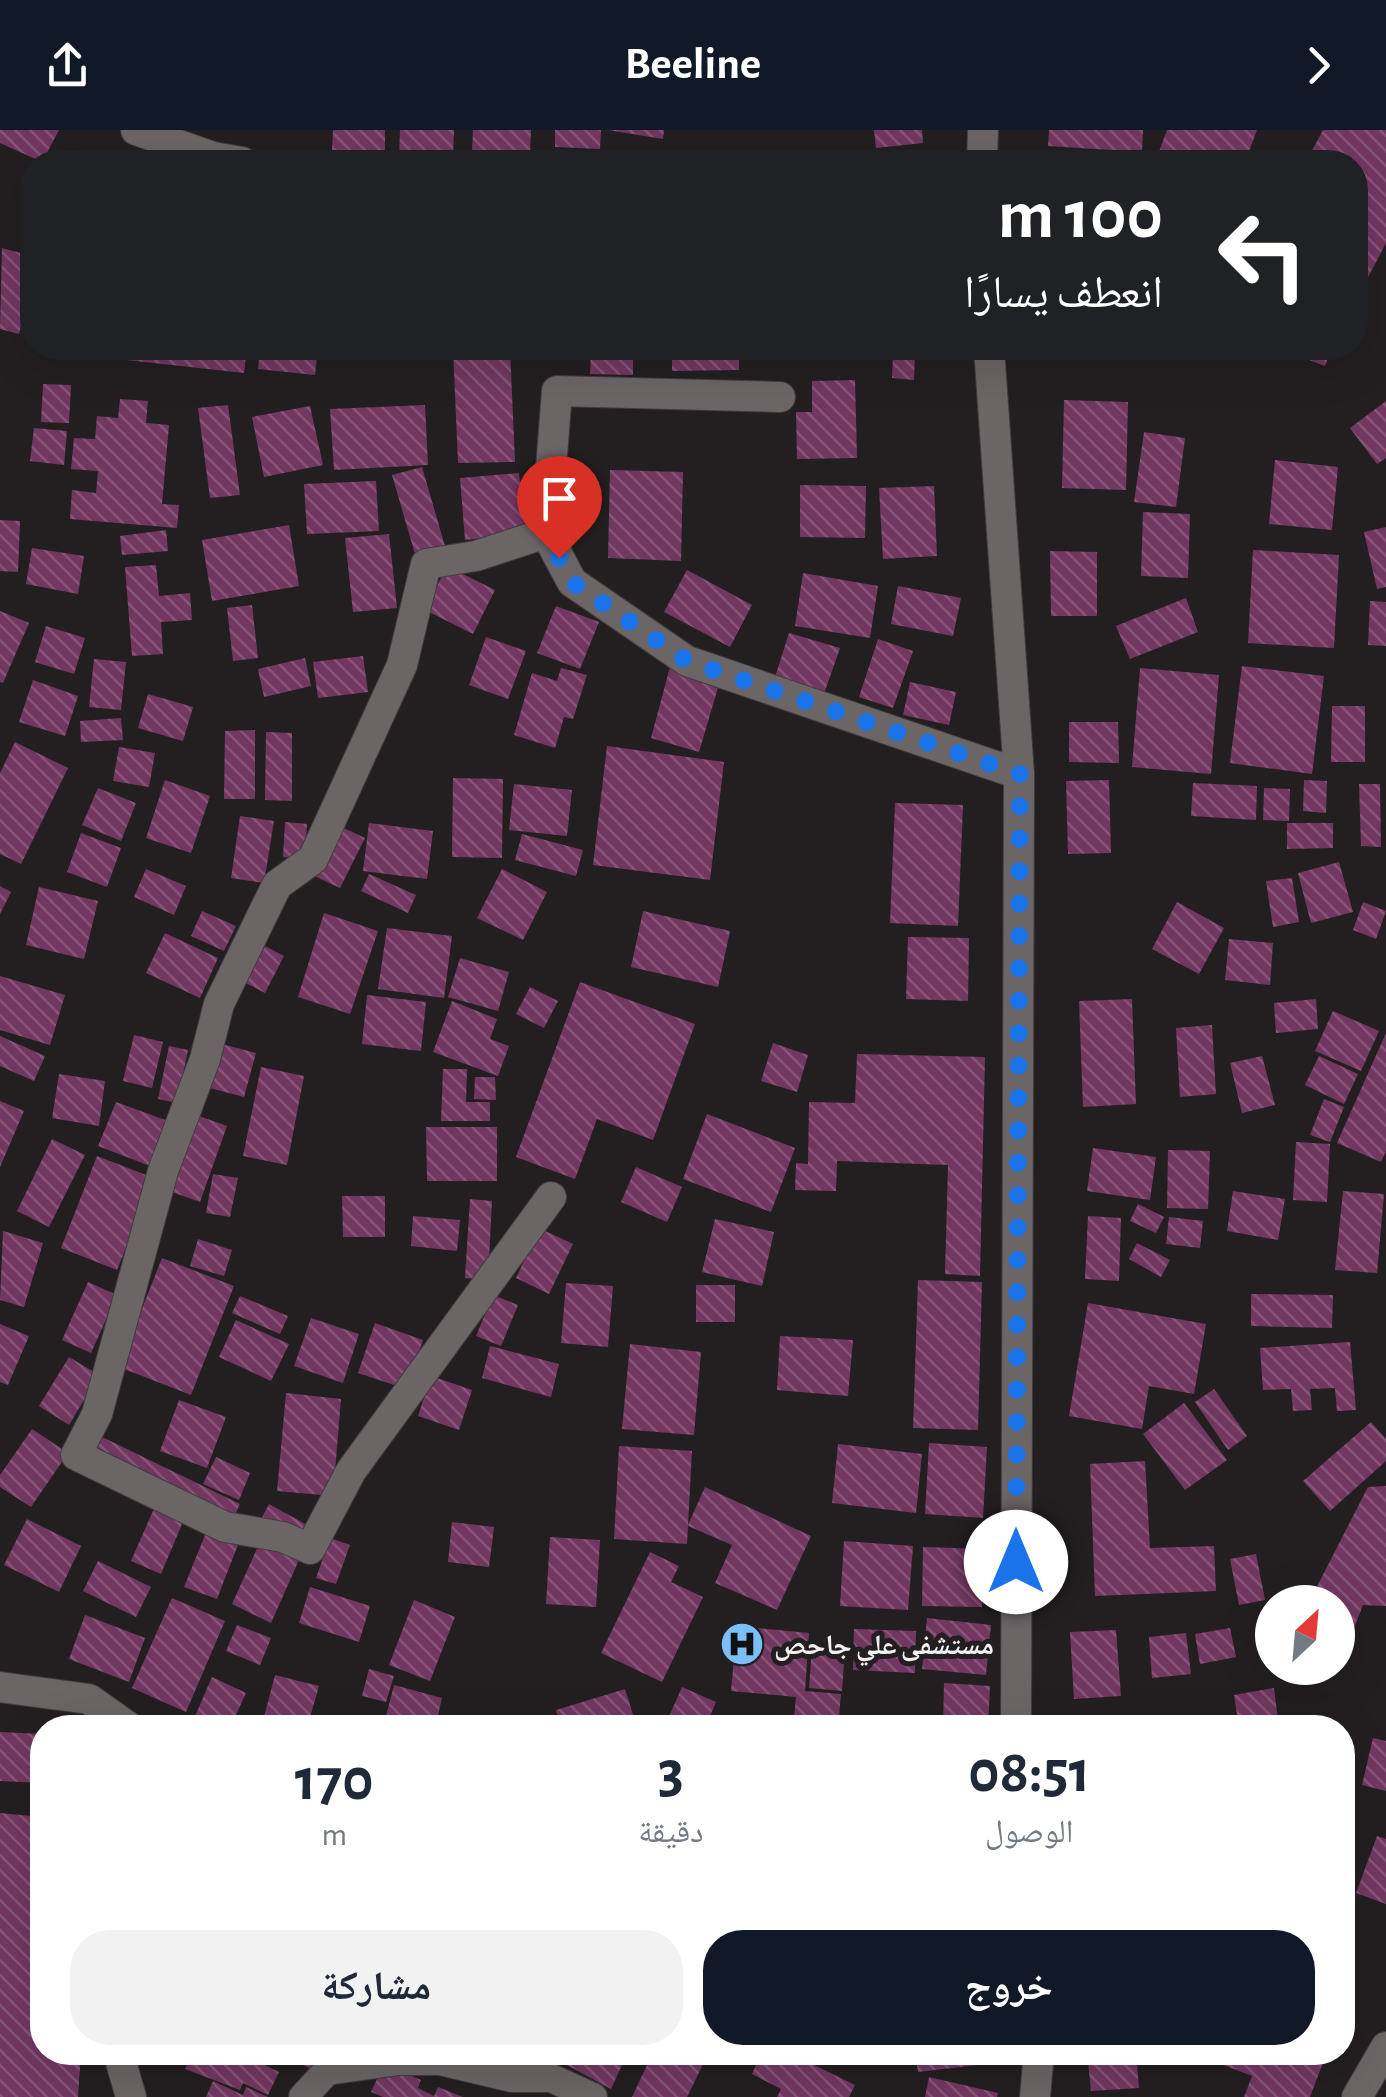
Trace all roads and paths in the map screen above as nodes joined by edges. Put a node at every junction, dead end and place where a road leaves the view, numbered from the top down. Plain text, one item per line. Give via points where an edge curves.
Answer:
1 (149, 132) edge
2 (205, 150) edge
3 (990, 360) edge
4 (780, 397) dead end
5 (546, 533) junction
6 (1020, 774) junction
7 (550, 1197) dead end
8 (0, 1687) edge
9 (112, 1715) edge
10 (1016, 1715) edge
11 (1386, 2047) edge
12 (122, 2065) edge
13 (390, 2065) edge
14 (457, 2065) edge
15 (1039, 2065) edge
16 (131, 2097) edge
17 (302, 2097) edge
18 (593, 2097) edge
19 (1036, 2097) edge
20 (1357, 2097) edge

1 - 2 street
3 - 6 street
4 - 5 street via 557,391
5 - 6 street via 572,582 687,661
5 - 7 street via 426,564 402,666 313,859 277,885 219,1004 163,1171 97,1414 76,1455 225,1526 310,1549 352,1471
6 - 10 street
8 - 9 street via 89,1699
11 - 20 street
12 - 16 street
13 - 17 lane via 327,2070
14 - 18 lane via 512,2078 551,2078
15 - 19 street

